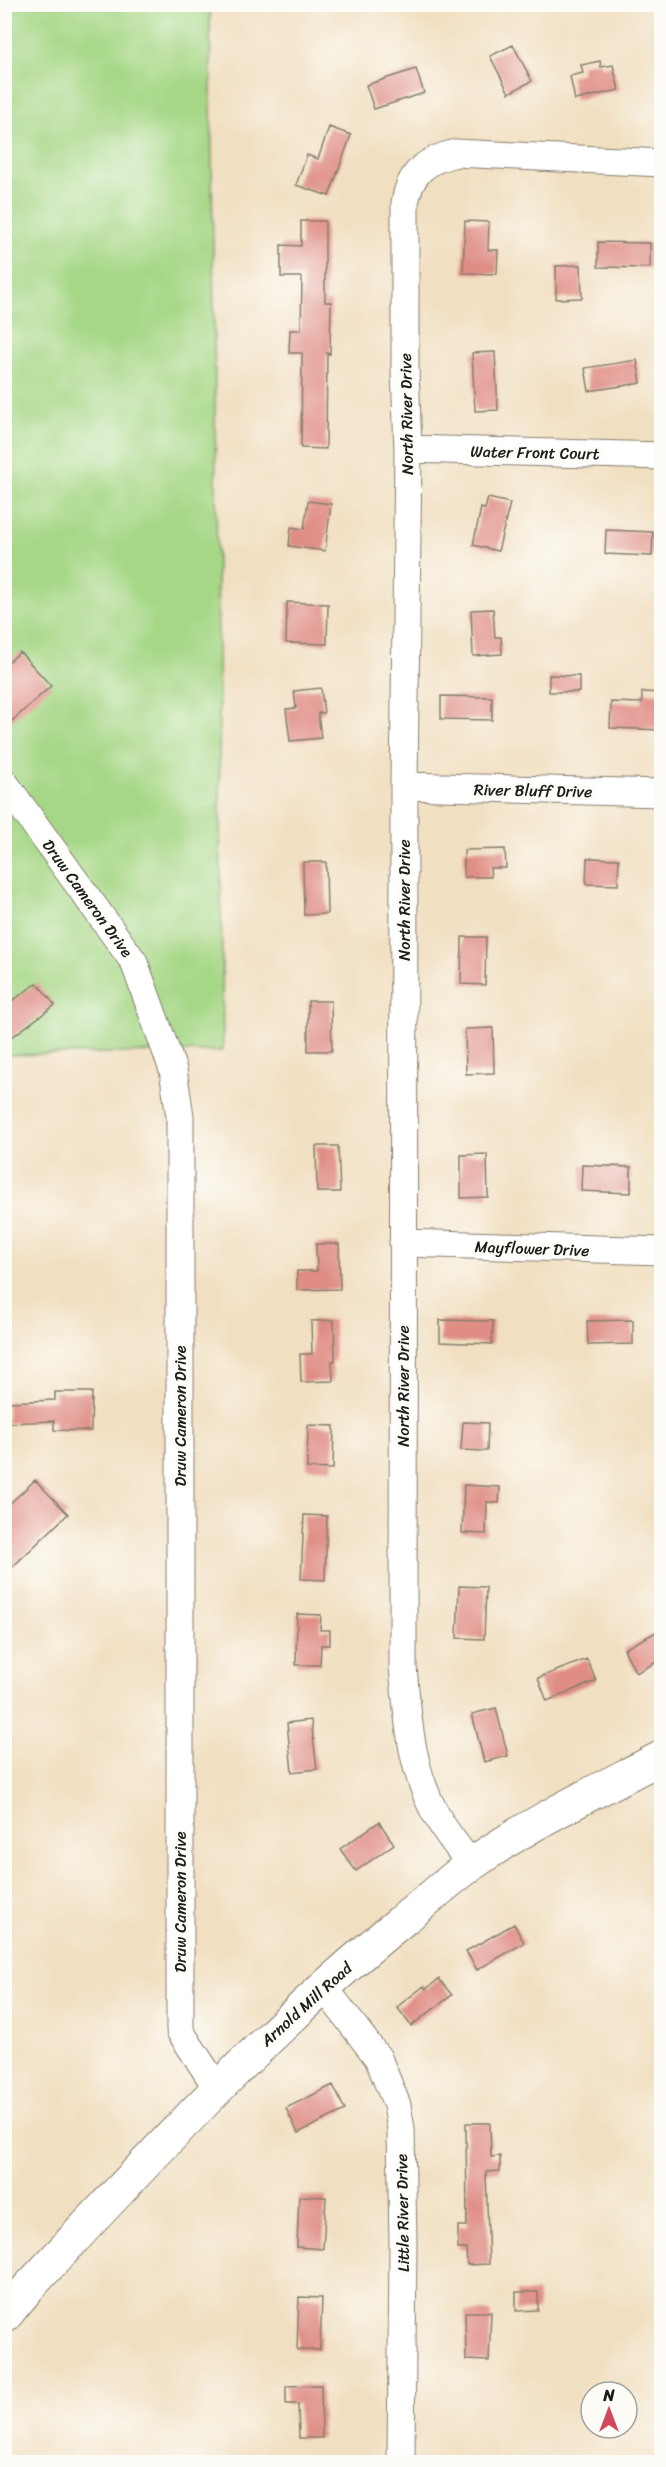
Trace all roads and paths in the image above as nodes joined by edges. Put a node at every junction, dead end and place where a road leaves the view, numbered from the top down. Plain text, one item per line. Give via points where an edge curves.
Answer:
1 (662, 163) edge
2 (408, 449) junction
3 (662, 456) edge
4 (4, 782) edge
5 (404, 786) junction
6 (662, 793) edge
7 (403, 1243) junction
8 (662, 1251) edge
9 (662, 1757) edge
10 (471, 1865) junction
11 (323, 1986) junction
12 (217, 2088) junction
13 (4, 2317) edge
14 (401, 2463) edge

1 - 2 street, North River Drive via 456,153 424,166 413,177 405,203
2 - 3 street, Water Front Court
2 - 5 street, North River Drive
4 - 12 street, Druw Cameron Drive via 134,962 173,1070 180,1116 180,2031
5 - 6 street, River Bluff Drive
5 - 7 street, North River Drive
7 - 8 street, Mayflower Drive
7 - 10 street, North River Drive via 402,1655 408,1722 424,1791 440,1822
9 - 10 main road, Arnold Mill Road via 544,1818
10 - 11 main road, Arnold Mill Road
11 - 12 main road, Arnold Mill Road
11 - 14 street, Little River Drive via 378,2058 397,2105 401,2129
12 - 13 main road, Arnold Mill Road

